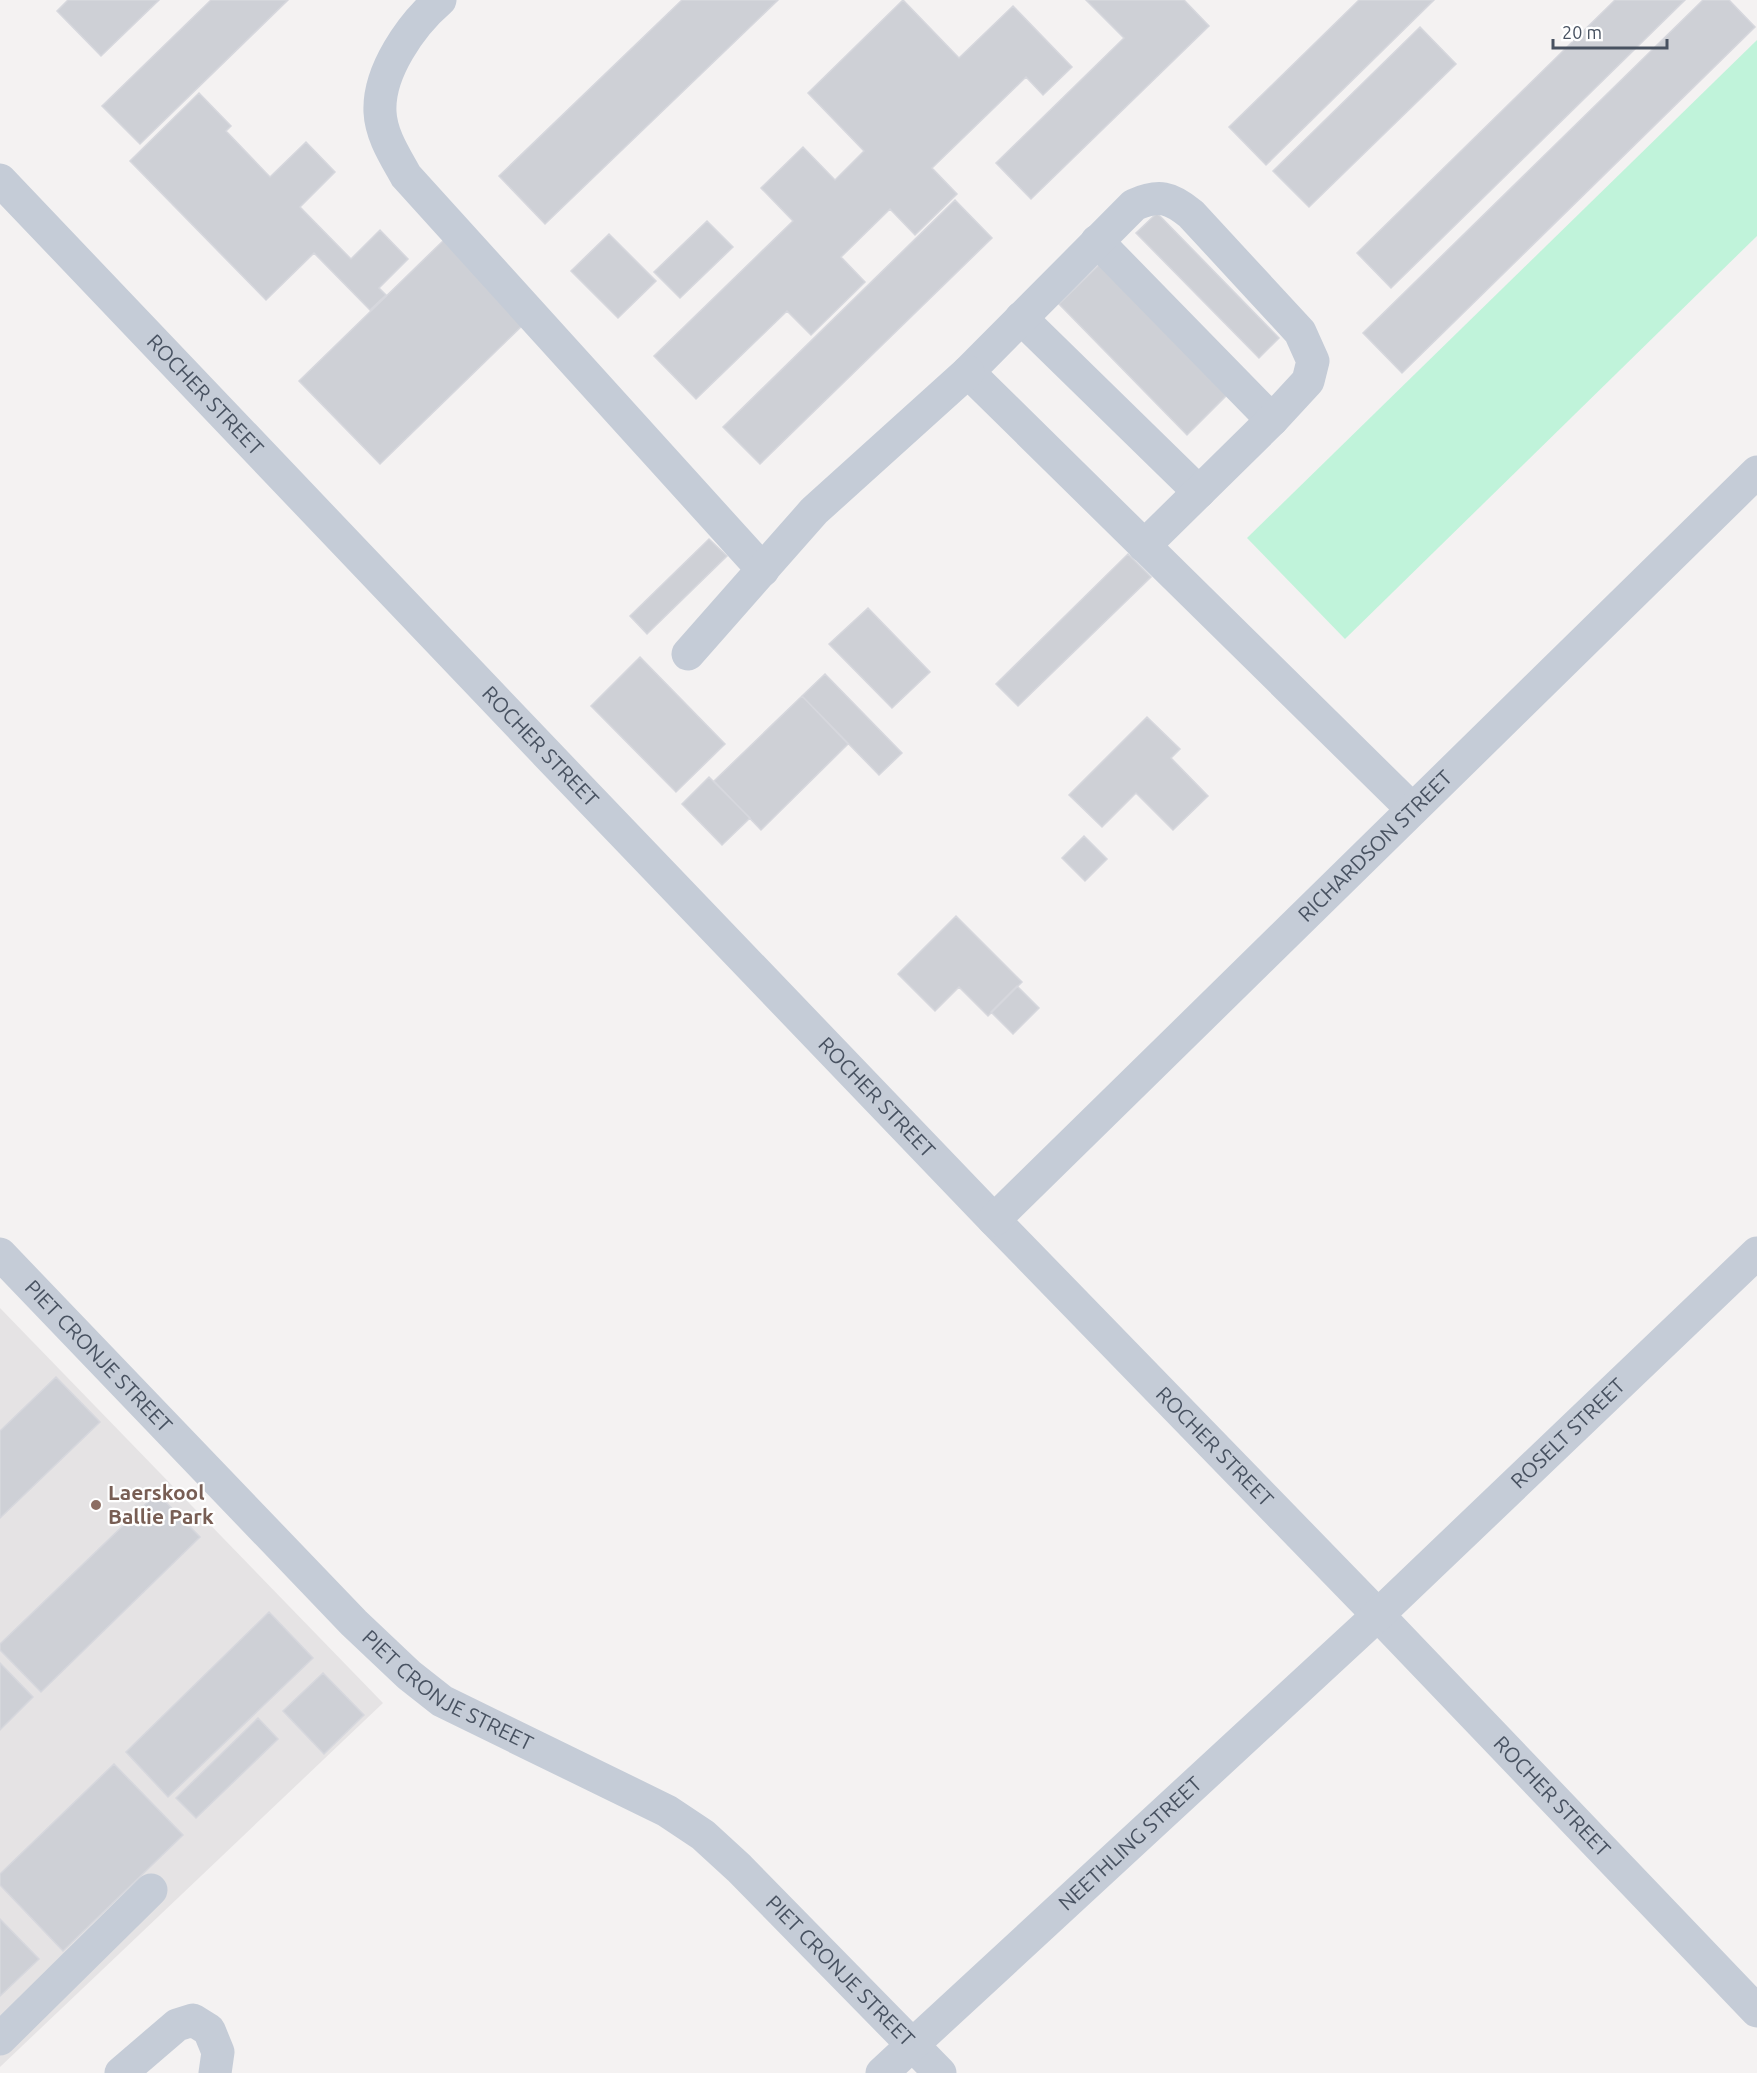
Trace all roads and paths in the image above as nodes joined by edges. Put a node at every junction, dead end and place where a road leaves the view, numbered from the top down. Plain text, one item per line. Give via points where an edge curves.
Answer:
1 (440, 0) edge
2 (0, 180) edge
3 (1097, 241) junction
4 (1021, 318) junction
5 (968, 372) junction
6 (1272, 420) junction
7 (1757, 472) edge
8 (1199, 492) junction
9 (1144, 546) junction
10 (763, 570) junction
11 (688, 654) dead end
12 (1412, 809) junction
13 (994, 1220) junction
14 (1757, 1253) edge
15 (0, 1254) edge
16 (1378, 1615) junction
17 (151, 1890) dead end
18 (1757, 2011) edge
19 (0, 2039) edge
20 (912, 2044) junction
21 (121, 2073) edge
22 (215, 2073) edge
23 (882, 2073) edge
24 (940, 2073) edge

1 - 10 street via 423,14 397,53 383,84 380,112 388,143 406,176
2 - 13 street, ROCHER STREET
3 - 4 street
3 - 6 street
3 - 6 street via 1134,205 1151,198 1176,202 1191,214 1300,333 1313,361 1308,381
4 - 5 street
4 - 8 street
5 - 9 street
5 - 10 street via 814,511
6 - 8 street
7 - 12 street, RICHARDSON STREET
8 - 9 street
9 - 12 street
10 - 11 street
12 - 13 street, RICHARDSON STREET
13 - 16 street, ROCHER STREET
14 - 16 street, ROSELT STREET
15 - 20 street, PIET CRONJE STREET via 354,1623 409,1675 442,1701 667,1811 703,1835
16 - 18 street, ROCHER STREET
16 - 20 street, NEETHLING STREET
17 - 19 street
20 - 23 street, NEETHLING STREET
20 - 24 street, PIET CRONJE STREET
21 - 22 street via 177,2025 193,2020 209,2030 218,2052

